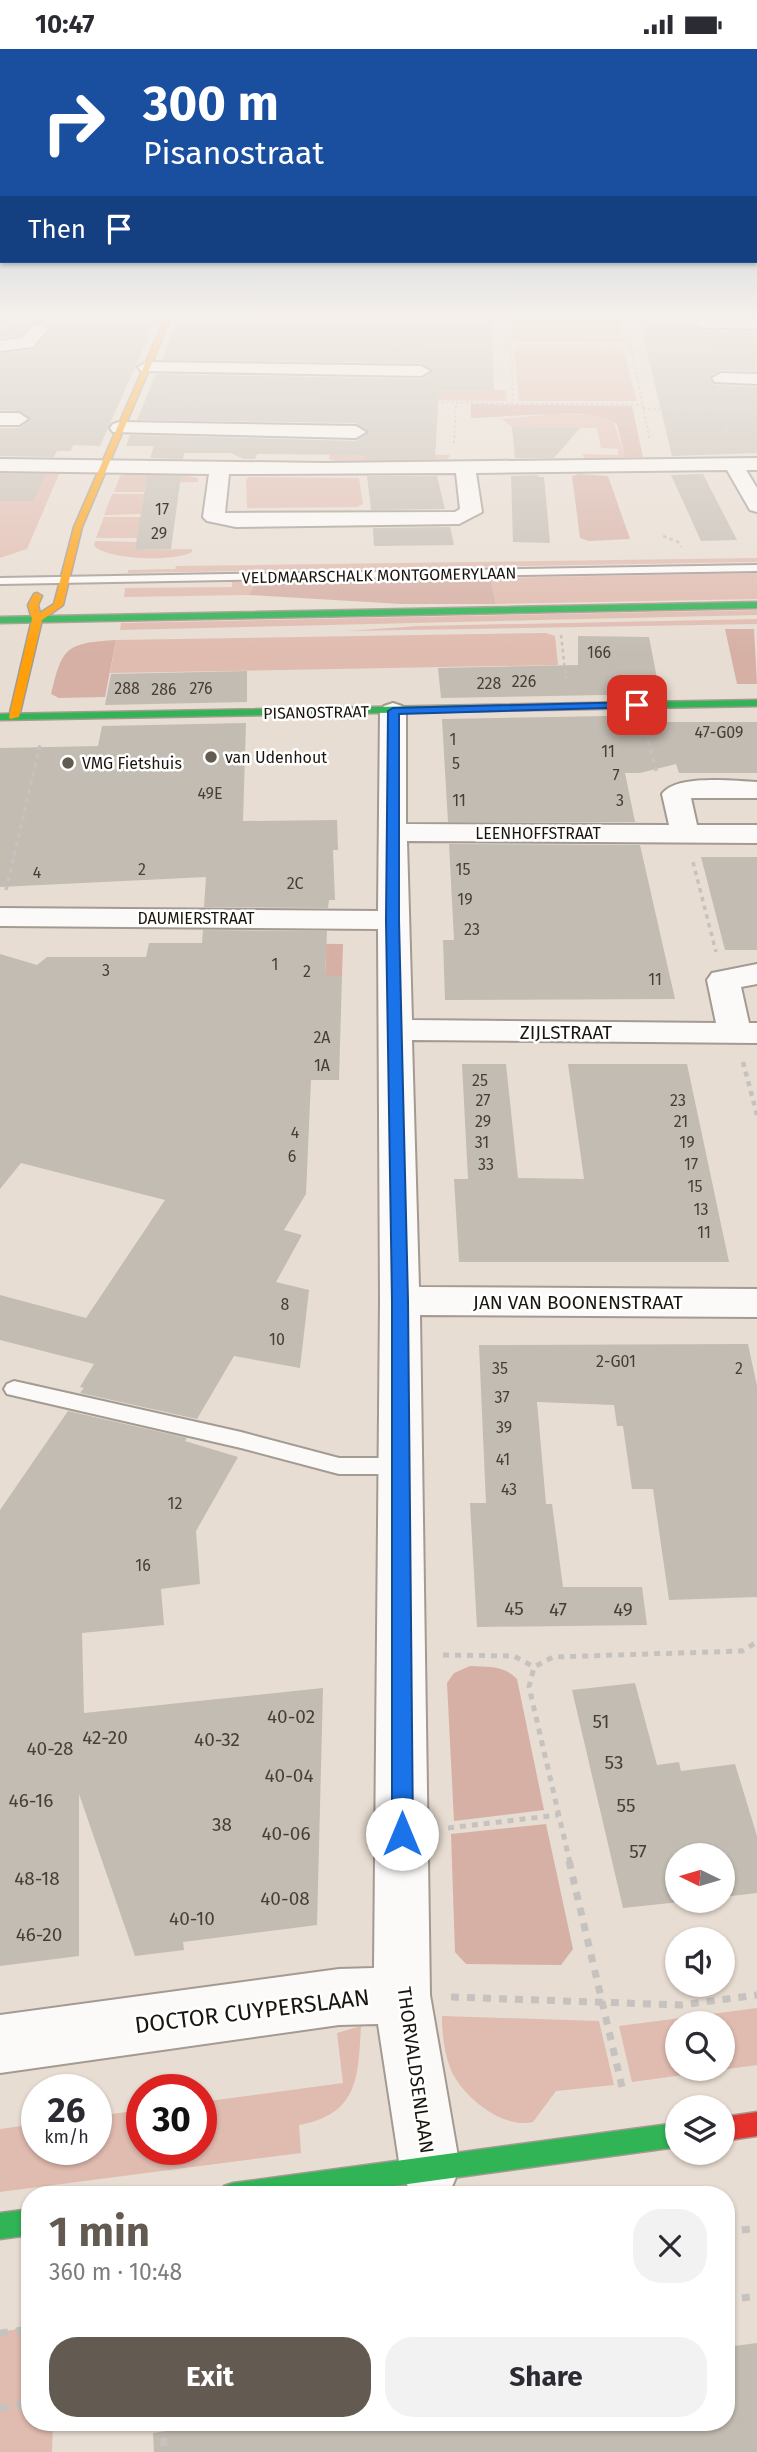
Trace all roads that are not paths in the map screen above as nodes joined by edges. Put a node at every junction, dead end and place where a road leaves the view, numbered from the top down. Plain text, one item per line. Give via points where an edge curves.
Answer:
1 (119, 430) edge
2 (246, 430) edge
3 (356, 432) dead end
4 (747, 459) edge
5 (0, 465) edge
6 (104, 466) junction
7 (220, 467) junction
8 (460, 468) junction
9 (757, 506) edge
10 (78, 527) junction
11 (757, 568) edge
12 (43, 580) junction
13 (65, 580) junction
14 (0, 581) edge
15 (0, 605) edge
16 (58, 605) junction
17 (757, 605) edge
18 (413, 610) junction
19 (35, 612) junction
20 (0, 620) edge
21 (757, 703) edge
22 (393, 711) junction
23 (7, 717) edge
24 (757, 789) edge
25 (392, 832) junction
26 (685, 834) junction
27 (757, 834) edge
28 (0, 917) edge
29 (392, 920) junction
30 (757, 974) edge
31 (397, 1030) junction
32 (746, 1033) edge
33 (400, 1301) junction
34 (757, 1303) edge
35 (14, 1389) dead end
36 (401, 1465) junction
37 (402, 1995) junction
38 (0, 2043) edge
39 (757, 2124) edge
40 (735, 2127) edge
41 (665, 2137) edge
42 (430, 2168) junction
43 (299, 2186) edge
44 (21, 2223) edge
45 (0, 2226) edge

1 - 6 street
2 - 3 street
4 - 8 street
4 - 9 street
5 - 6 street
6 - 7 street
6 - 10 street
7 - 8 street
7 - 8 street via 215,517 236,521 459,518 471,512
10 - 12 street
10 - 13 street
11 - 13 lane, VELDMAARSCHALK MONTGOMERYLAAN
12 - 13 lane, VELDMAARSCHALK MONTGOMERYLAAN
12 - 14 lane, VELDMAARSCHALK MONTGOMERYLAAN
12 - 19 street
13 - 16 street
15 - 19 street, VELDMAARSCHALK MONTGOMERYLAAN
16 - 18 street, VELDMAARSCHALK MONTGOMERYLAAN via 272,601
16 - 19 street
17 - 18 street, VELDMAARSCHALK MONTGOMERYLAAN
18 - 19 street, VELDMAARSCHALK MONTGOMERYLAAN via 365,615
19 - 20 street, VELDMAARSCHALK MONTGOMERYLAAN
19 - 23 street
21 - 22 street, PISANOSTRAAT
22 - 23 street, PISANOSTRAAT
22 - 25 street, THORVALDSENLAAN
24 - 26 street via 693,789 676,794
25 - 26 street, LEENHOFFSTRAAT
25 - 29 street, THORVALDSENLAAN
26 - 27 street, LEENHOFFSTRAAT
28 - 29 street, DAUMIERSTRAAT
29 - 31 street, THORVALDSENLAAN
30 - 32 street via 723,980
31 - 32 street, ZIJLSTRAAT
31 - 33 street, THORVALDSENLAAN
33 - 34 street, JAN VAN BOONENSTRAAT
33 - 36 street, THORVALDSENLAAN
35 - 36 lane via 339,1466
36 - 37 street, THORVALDSENLAAN
37 - 38 street, DOCTOR CUYPERSLAAN via 339,1997
37 - 42 street, THORVALDSENLAAN
39 - 40 street
41 - 42 street
42 - 43 street
44 - 45 street

